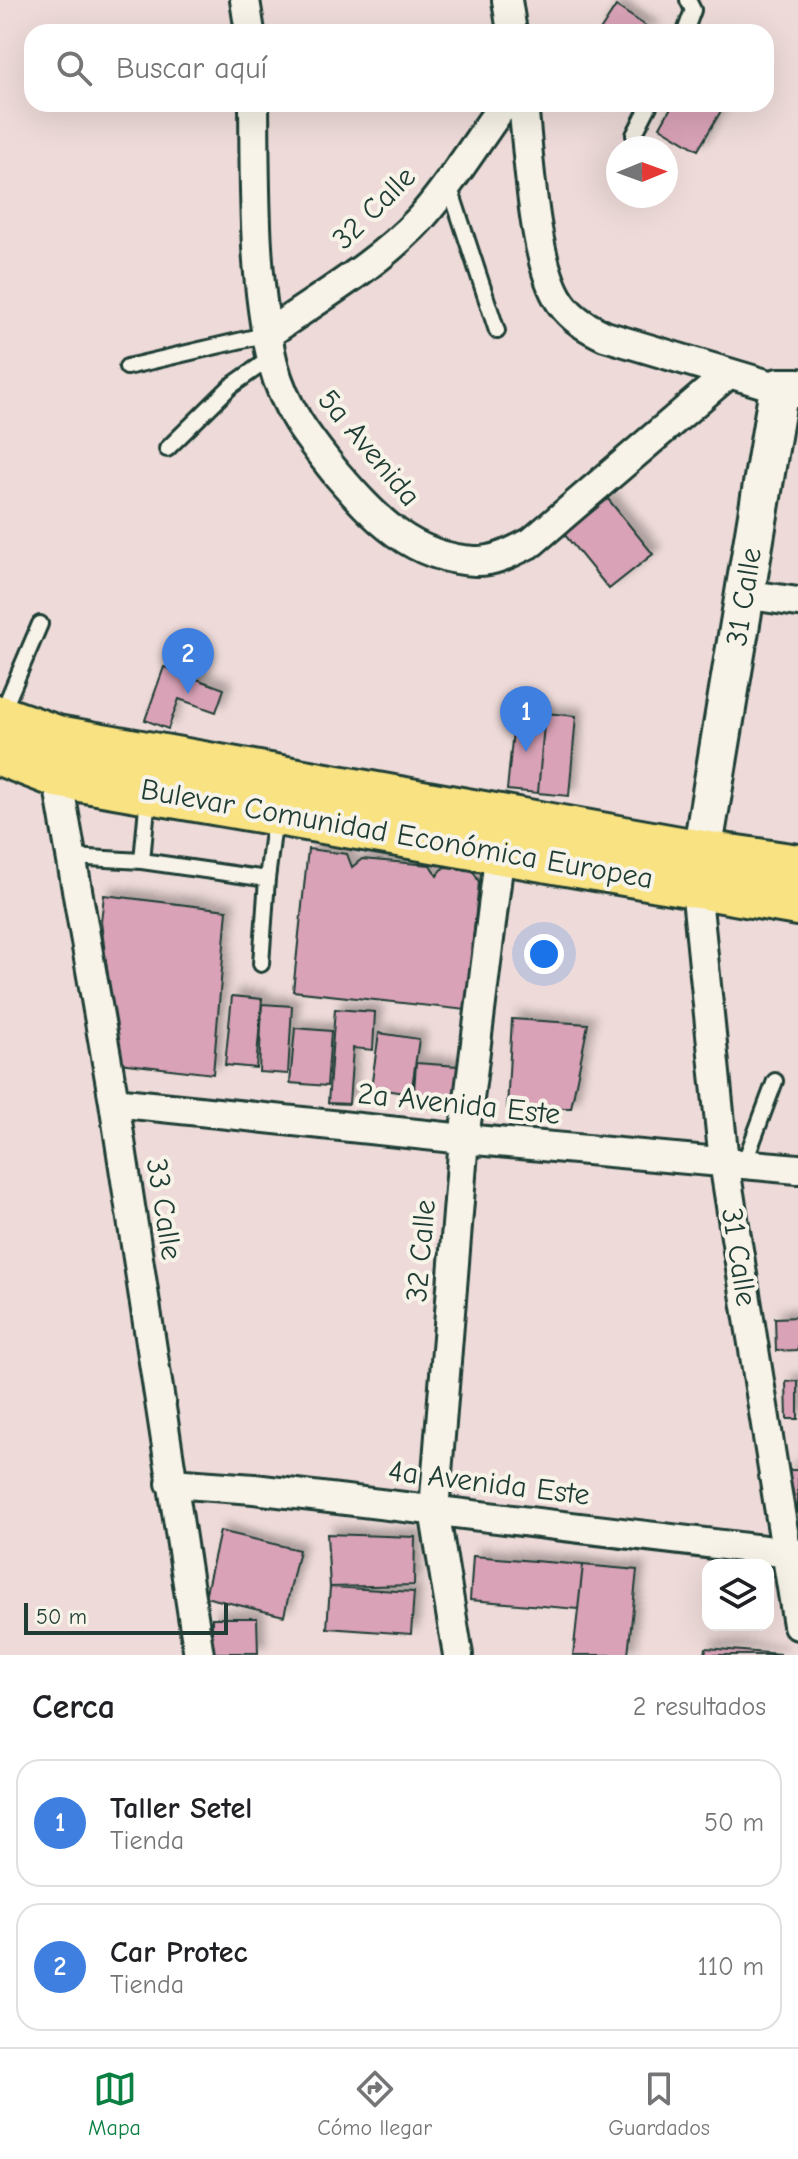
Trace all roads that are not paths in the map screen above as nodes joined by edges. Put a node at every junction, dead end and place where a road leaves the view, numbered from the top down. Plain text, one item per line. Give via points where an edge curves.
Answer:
1 (245, 0) edge
2 (507, 0) edge
3 (688, 0) edge
4 (249, 24) edge
5 (511, 24) edge
6 (688, 24) edge
7 (254, 112) edge
8 (498, 112) edge
9 (524, 112) edge
10 (646, 112) edge
11 (634, 135) dead end
12 (448, 181) junction
13 (497, 331) dead end
14 (270, 346) junction
15 (127, 367) dead end
16 (728, 374) junction
17 (789, 388) edge
18 (167, 449) dead end
19 (744, 594) junction
20 (798, 602) edge
21 (40, 624) dead end
22 (0, 718) edge
23 (0, 753) edge
24 (57, 775) junction
25 (148, 790) junction
26 (275, 812) junction
27 (500, 851) junction
28 (71, 857) junction
29 (142, 861) junction
30 (798, 867) edge
31 (699, 870) junction
32 (267, 879) junction
33 (798, 903) edge
34 (261, 964) dead end
35 (775, 1081) dead end
36 (114, 1102) junction
37 (464, 1139) junction
38 (734, 1163) junction
39 (798, 1169) edge
40 (171, 1483) junction
41 (434, 1510) junction
42 (792, 1554) edge
43 (798, 1625) edge
44 (199, 1655) edge
45 (458, 1655) edge

1 - 4 street
2 - 5 street
3 - 6 lane via 693,10
7 - 14 street, 5a Avenida via 257,254
8 - 12 street, 32 Calle
9 - 16 street via 540,246 561,304 583,326 605,336
10 - 11 lane
12 - 13 lane
12 - 14 street, 32 Calle via 398,240
14 - 15 lane
14 - 16 street, 5a Avenida via 296,422 374,517 428,550 477,562 532,542
14 - 18 lane
16 - 17 street
17 - 19 street, 31 Calle
19 - 20 street
19 - 31 street, 31 Calle
21 - 22 lane
22 - 31 main road, Bulevar Comunidad Económica Europea via 57,738
23 - 24 main road, Bulevar Comunidad Económica Europea
24 - 25 main road, Bulevar Comunidad Económica Europea
24 - 28 street, 33 Calle
25 - 26 main road, Bulevar Comunidad Económica Europea
25 - 29 lane
26 - 27 main road, Bulevar Comunidad Económica Europea
26 - 32 lane
27 - 31 main road, Bulevar Comunidad Económica Europea
27 - 37 street, 32 Calle
28 - 29 lane
28 - 36 street, 33 Calle
29 - 32 lane
30 - 31 main road, Bulevar Comunidad Económica Europea
31 - 33 main road, Bulevar Comunidad Económica Europea
31 - 38 street, 31 Calle
32 - 34 lane
35 - 38 lane
36 - 37 street, 2a Avenida Este
36 - 40 street, 33 Calle
37 - 38 street, 2a Avenida Este
37 - 41 street, 32 Calle
38 - 39 street, 2a Avenida Este
38 - 42 street, 31 Calle
40 - 41 street, 4a Avenida Este
40 - 44 street, 33 Calle
41 - 42 street, 4a Avenida Este
41 - 45 street, 32 Calle
42 - 43 street, 31 Calle

